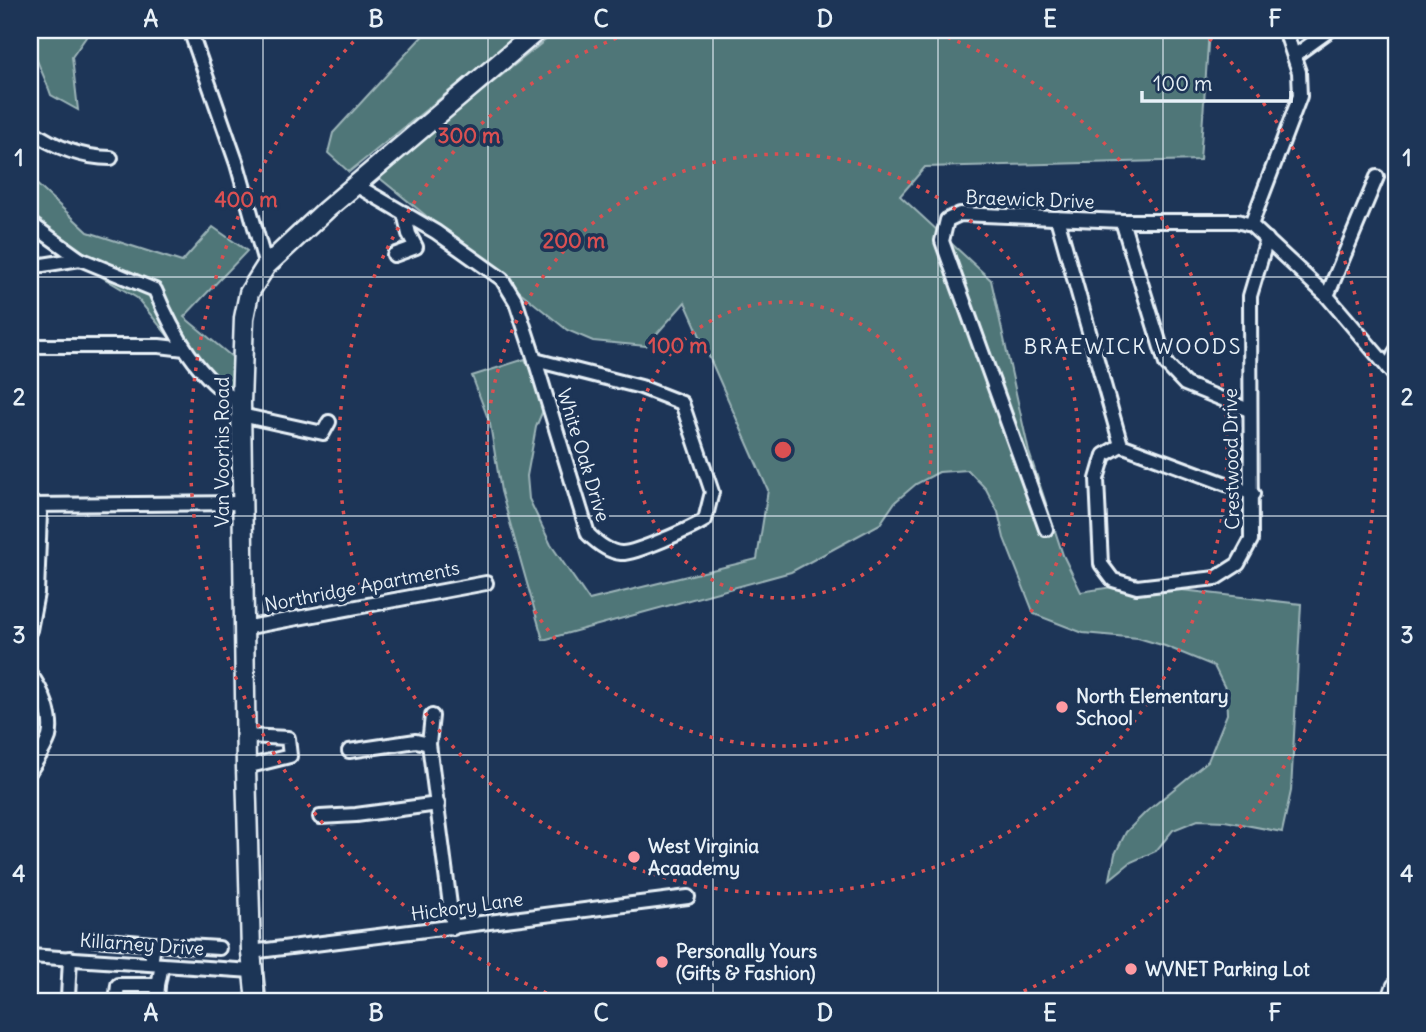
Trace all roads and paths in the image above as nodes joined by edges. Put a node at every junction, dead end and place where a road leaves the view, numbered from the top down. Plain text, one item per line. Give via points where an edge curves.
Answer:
1 (190, 30) edge
2 (538, 30) edge
3 (1285, 30) edge
4 (1330, 30) edge
5 (1294, 56) junction
6 (30, 130) edge
7 (111, 158) dead end
8 (1377, 177) dead end
9 (354, 184) junction
10 (404, 213) junction
11 (1058, 218) junction
12 (1122, 221) junction
13 (30, 223) edge
14 (1251, 225) junction
15 (1268, 239) junction
16 (394, 255) dead end
17 (80, 259) junction
18 (266, 266) junction
19 (30, 267) edge
20 (1326, 296) junction
21 (30, 346) edge
22 (184, 349) junction
23 (1396, 351) edge
24 (535, 360) junction
25 (1392, 373) edge
26 (241, 409) junction
27 (1249, 410) junction
28 (329, 422) dead end
29 (1121, 445) junction
30 (1253, 494) junction
31 (243, 503) junction
32 (35, 509) edge
33 (1046, 529) dead end
34 (486, 583) dead end
35 (244, 628) junction
36 (30, 630) edge
37 (30, 674) edge
38 (432, 716) dead end
39 (246, 736) junction
40 (429, 744) junction
41 (349, 751) dead end
42 (246, 767) junction
43 (30, 771) edge
44 (438, 804) junction
45 (320, 817) dead end
46 (688, 897) dead end
47 (453, 928) junction
48 (94, 939) dead end
49 (154, 944) junction
50 (219, 948) dead end
51 (251, 952) junction
52 (30, 956) edge
53 (70, 958) junction
54 (156, 964) junction
55 (252, 971) junction
56 (158, 985) junction
57 (1396, 987) edge
58 (68, 997) dead end
59 (116, 1002) edge
60 (157, 1002) edge
61 (256, 1002) edge
62 (1391, 1002) edge

1 - 18 street via 237,164
2 - 9 street, Van Voorhis Road
3 - 5 street
4 - 5 street
5 - 14 street via 1300,96
6 - 7 street via 79,154
8 - 20 street
9 - 10 street, White Oak Drive
9 - 18 street, Van Voorhis Road
10 - 16 street via 416,247
10 - 24 street, White Oak Drive via 502,279 516,302
11 - 12 street, Braewick Drive
11 - 29 street
11 - 33 street, Braewick Drive via 960,214 947,220 942,241
12 - 14 street, Braewick Drive via 1237,221
12 - 27 street via 1166,364 1185,384
13 - 17 street
14 - 15 street
15 - 20 street
15 - 27 street, Crestwood Drive via 1251,296
17 - 19 street
17 - 22 street via 155,290
18 - 26 street, Van Voorhis Road via 250,293 244,318
20 - 25 street
21 - 22 street
22 - 26 street
23 - 25 street
24 - 24 street, White Oak Drive via 588,534 602,547 623,554 705,520 712,492 682,402
26 - 28 street via 323,433
26 - 31 street, Van Voorhis Road
27 - 30 street, Crestwood Drive
29 - 30 street
29 - 30 street, Crestwood Drive via 1104,455 1097,479 1101,564 1113,580 1137,587 1216,578 1238,564 1251,540
31 - 32 street
31 - 35 street, Van Voorhis Road
32 - 36 street via 37,593
34 - 35 street, Northridge Apartments
35 - 39 street, Van Voorhis Road
37 - 43 street via 47,704 49,735
38 - 40 street
39 - 42 street, Van Voorhis Road
39 - 42 street via 288,738 290,756
40 - 41 street via 416,741
40 - 44 street
42 - 51 street, Van Voorhis Road
44 - 45 street
44 - 47 street
46 - 47 street, Hickory Lane
47 - 51 street, Hickory Lane
48 - 49 street
49 - 50 street
49 - 54 street
51 - 55 street, Van Voorhis Road
52 - 53 street, Killarney Drive
53 - 54 street, Killarney Drive
53 - 58 street
54 - 55 street, Killarney Drive
54 - 56 street
55 - 61 street, Van Voorhis Road
56 - 59 street via 118,985
56 - 60 street
57 - 62 street

